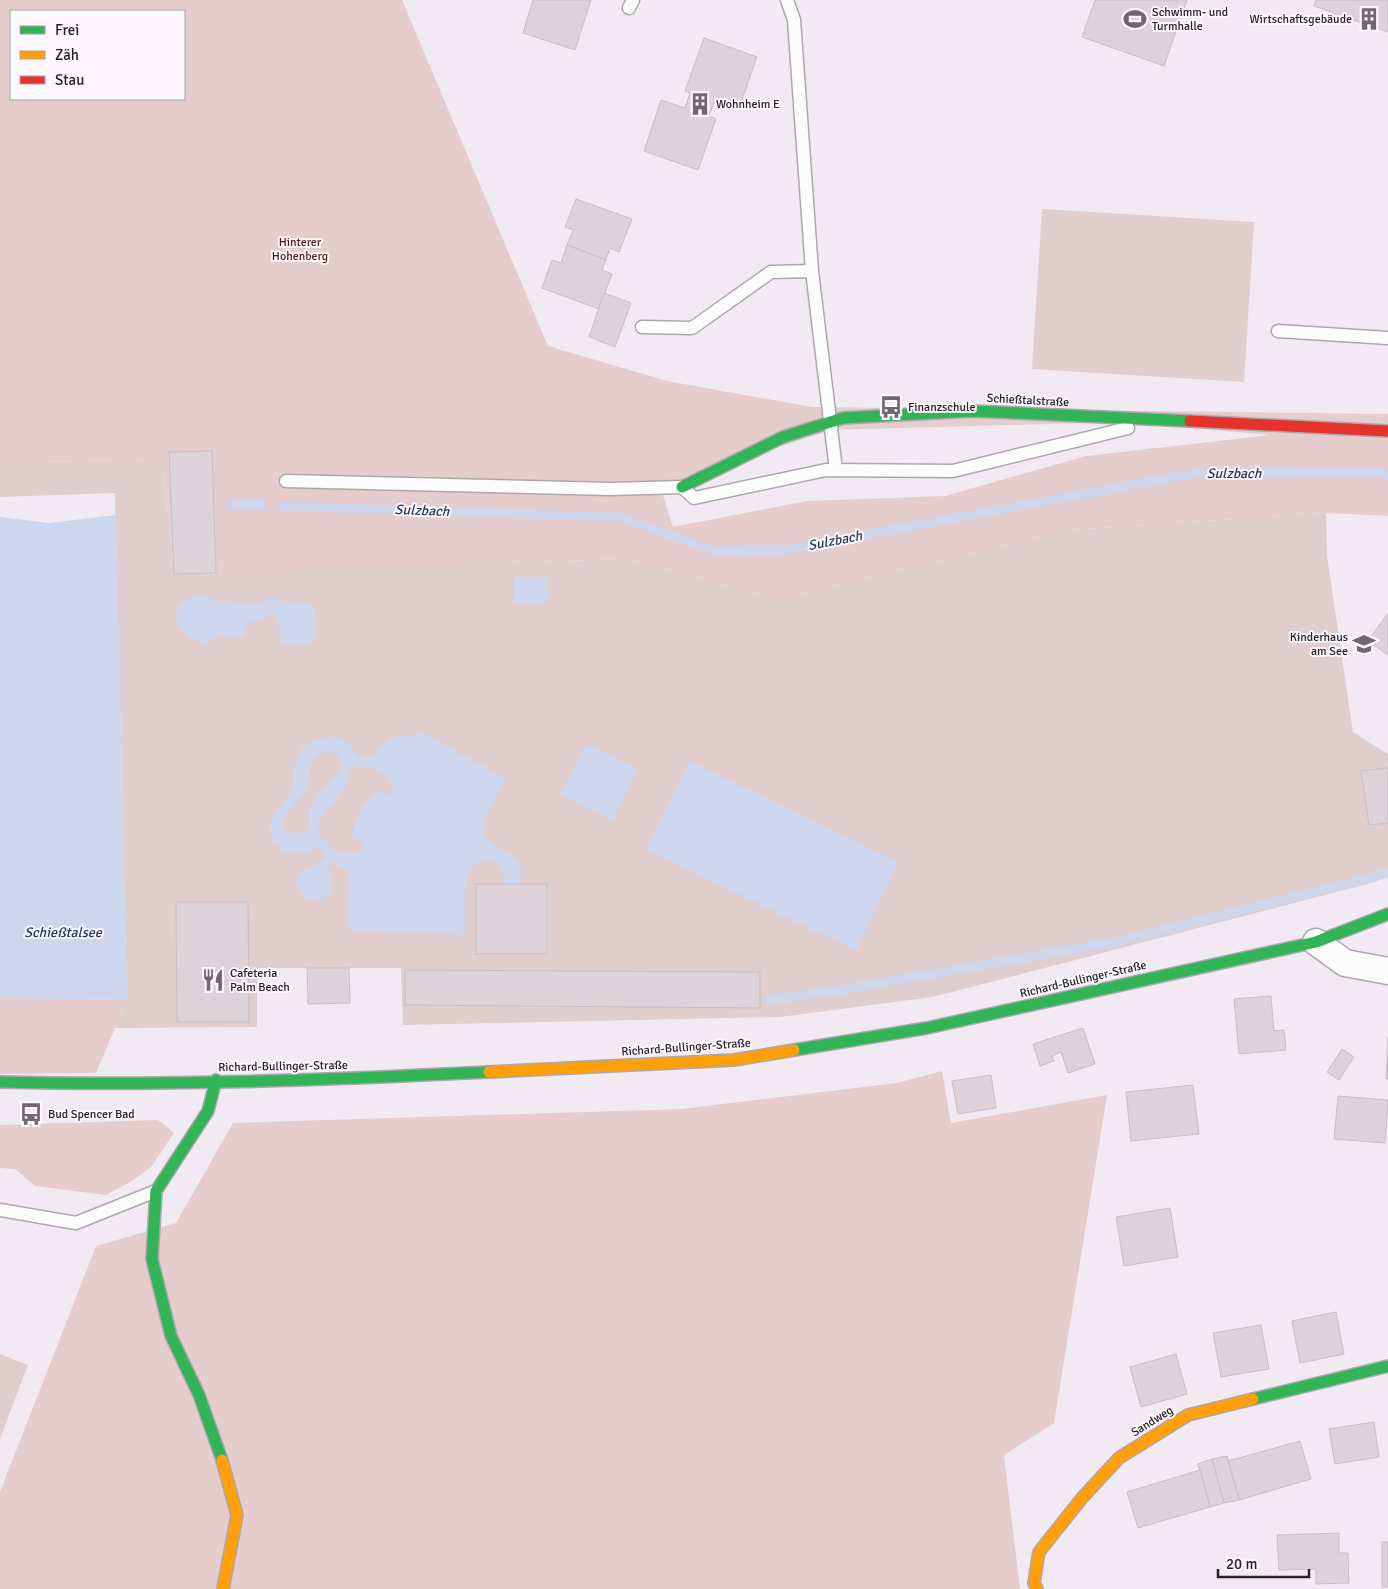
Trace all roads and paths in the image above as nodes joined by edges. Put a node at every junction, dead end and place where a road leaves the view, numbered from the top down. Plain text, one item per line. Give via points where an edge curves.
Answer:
1 (787, 0) edge
2 (812, 271) junction
3 (642, 327) dead end
4 (1278, 331) dead end
5 (1388, 338) edge
6 (1157, 420) junction
7 (829, 423) junction
8 (1388, 431) edge
9 (836, 470) junction
10 (286, 481) dead end
11 (682, 487) junction
12 (1388, 914) edge
13 (1316, 942) junction
14 (1388, 971) edge
15 (216, 1080) junction
16 (0, 1082) edge
17 (156, 1190) junction
18 (0, 1210) edge
19 (1388, 1366) edge
20 (223, 1589) edge
21 (1036, 1589) edge

1 - 2 lane via 794,20
2 - 3 lane via 771,272 692,328
2 - 7 lane
4 - 5 lane
6 - 7 street, Schießtalstraße via 972,411 843,418
6 - 8 street, Schießtalstraße
6 - 9 lane via 953,471
7 - 9 lane
7 - 11 street, Schießtalstraße via 783,437
9 - 11 lane via 694,498
10 - 11 lane
12 - 13 street, Richard-Bullinger-Straße
13 - 14 street via 1345,963
13 - 15 street, Richard-Bullinger-Straße via 927,1028 734,1060 322,1080
15 - 16 street, Richard-Bullinger-Straße via 92,1084
15 - 17 street via 208,1111
17 - 18 lane via 76,1223
17 - 20 street via 152,1259 171,1336 199,1396 226,1471 237,1515
19 - 21 street, Sandweg via 1188,1415 1119,1458 1039,1552

